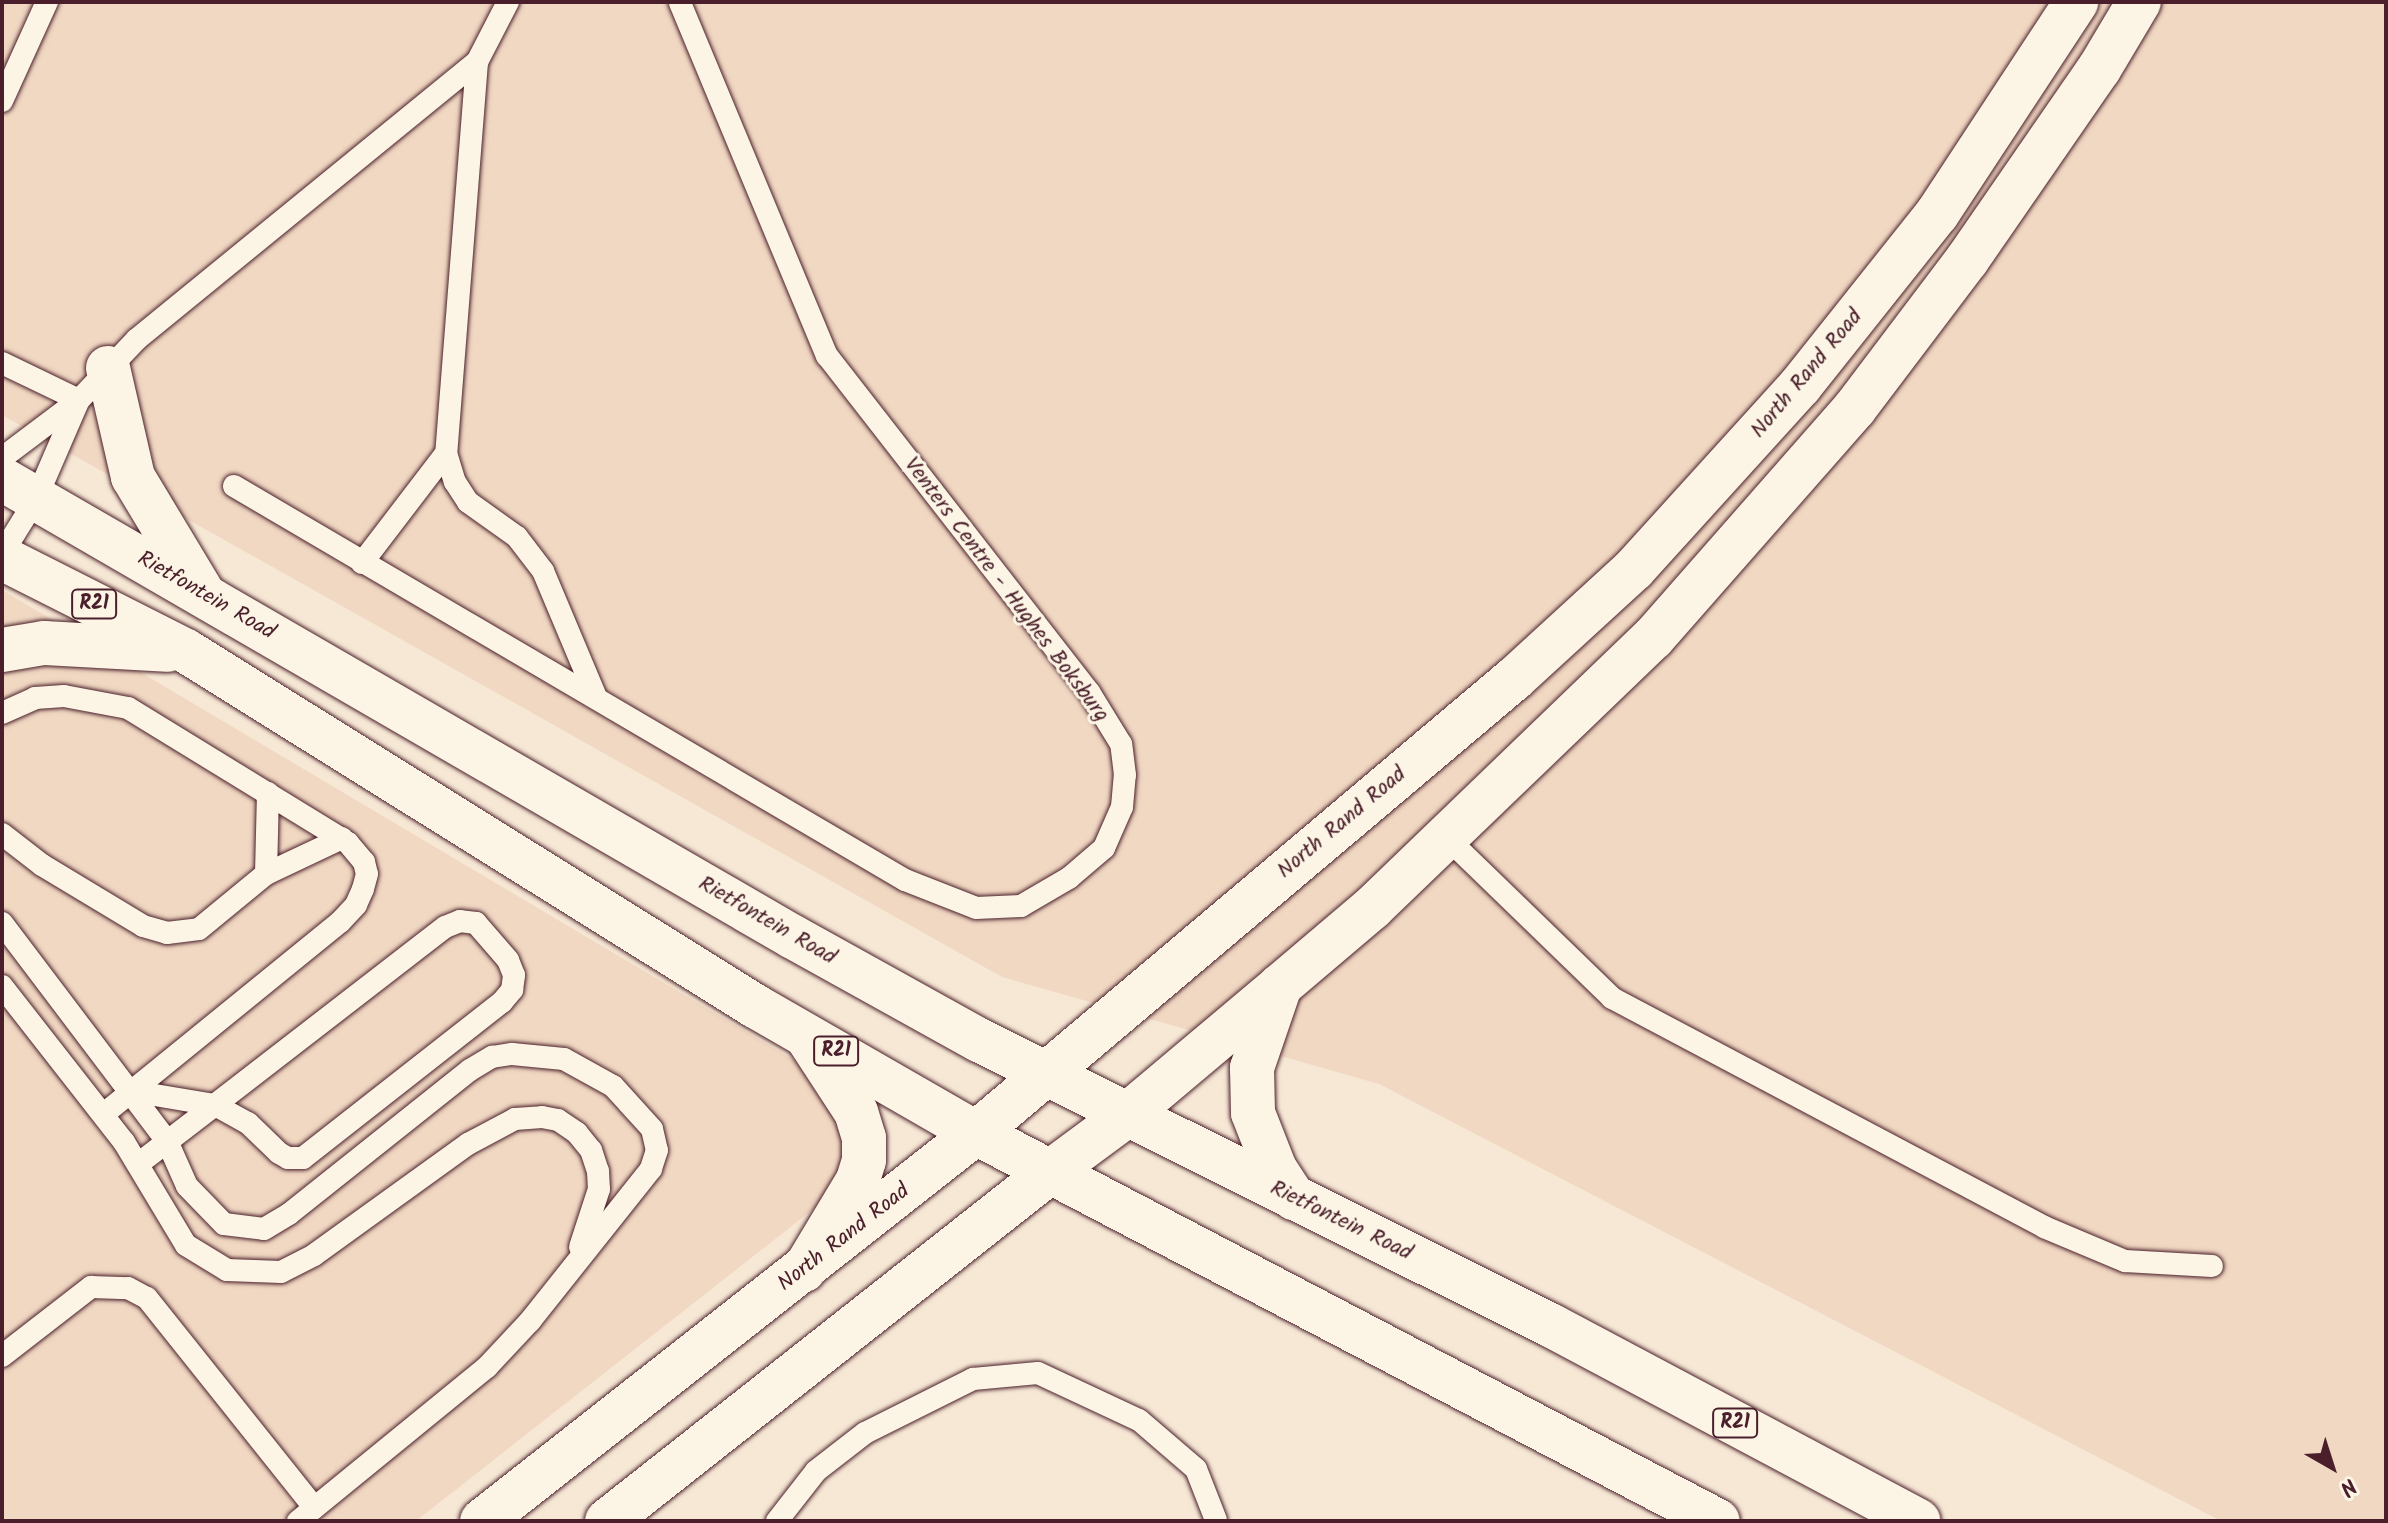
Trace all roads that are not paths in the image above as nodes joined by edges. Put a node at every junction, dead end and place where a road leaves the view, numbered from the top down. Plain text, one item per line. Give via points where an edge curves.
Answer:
1 (47, 2) edge
2 (508, 2) edge
3 (680, 2) edge
4 (2076, 2) edge
5 (2139, 2) edge
6 (477, 62) junction
7 (2, 101) edge
8 (2, 363) edge
9 (108, 368) junction
10 (79, 400) junction
11 (446, 453) junction
12 (2, 458) edge
13 (234, 486) dead end
14 (19, 489) edge
15 (2, 556) edge
16 (362, 563) junction
17 (203, 594) junction
18 (2, 650) edge
19 (186, 651) junction
20 (596, 697) junction
21 (2, 713) edge
22 (268, 793) junction
23 (2, 834) edge
24 (1446, 837) junction
25 (342, 838) junction
26 (266, 874) junction
27 (2, 923) edge
28 (2, 986) edge
29 (1280, 986) junction
30 (804, 1033) junction
31 (1042, 1074) junction
32 (131, 1091) junction
33 (215, 1105) junction
34 (104, 1114) junction
35 (1127, 1115) junction
36 (976, 1133) junction
37 (167, 1141) junction
38 (138, 1164) junction
39 (1050, 1172) junction
40 (1294, 1198) junction
41 (576, 1259) junction
42 (2212, 1266) dead end
43 (804, 1270) junction
44 (2, 1356) edge
45 (306, 1514) edge
46 (1216, 1520) edge
47 (482, 1521) edge
48 (607, 1521) edge
49 (777, 1521) edge
50 (1718, 1521) edge
51 (1918, 1521) edge

1 - 7 lane
2 - 6 lane
3 - 20 lane, Venters Centre - Hughes Boksburg via 827,356 1089,692 1121,744 1122,807 1104,848 1069,878 1021,906 976,908 905,880
4 - 31 main road, North Rand Road via 1937,214 1800,386 1634,569 1515,678
5 - 24 main road via 1967,260 1855,408 1653,638
6 - 9 lane
6 - 11 lane
8 - 10 lane
9 - 10 lane
9 - 17 main road via 133,477
10 - 12 lane
10 - 14 lane
11 - 16 lane
11 - 20 lane via 468,502 517,537 543,571
13 - 16 lane, Venters Centre - Hughes Boksburg
14 - 15 lane
14 - 17 main road, Rietfontein Road / R21
15 - 19 main road, R21
16 - 20 lane, Venters Centre - Hughes Boksburg
17 - 31 main road, Rietfontein Road / R21 via 793,937
18 - 19 main road via 44,643
19 - 30 main road, R21
21 - 22 lane via 35,698 64,696 128,708
22 - 25 lane
22 - 26 lane
23 - 26 lane via 92,896 143,926 167,933 199,929
24 - 29 main road
24 - 42 lane via 1612,998 2044,1227 2125,1261
25 - 26 lane
25 - 32 lane via 364,862 367,874 356,905
27 - 32 lane
28 - 34 lane
29 - 35 main road
29 - 40 main road via 1252,1068 1253,1113 1275,1169
30 - 36 main road, R21
30 - 43 main road via 856,1112 864,1149 858,1180
31 - 35 main road, Rietfontein Road / R21
31 - 36 main road, North Rand Road
32 - 33 lane
32 - 34 lane
32 - 37 lane
33 - 33 lane via 445,927 460,921 476,923 508,960 512,990 502,1002 303,1158 279,1153 248,1123
33 - 37 lane
34 - 38 lane
35 - 39 main road
35 - 40 main road, Rietfontein Road / R21
36 - 39 main road, R21
36 - 43 main road, North Rand Road
37 - 38 lane
37 - 41 lane via 187,1186 210,1213 224,1224 264,1229 492,1057 564,1059 613,1086 652,1129 657,1150 632,1197
38 - 41 lane via 186,1245 227,1270 281,1272 314,1255 468,1144 515,1119 550,1119 577,1133 591,1150 598,1171 599,1189
39 - 48 main road
39 - 50 main road, R21
40 - 51 main road, Rietfontein Road / R21 via 1552,1326
41 - 45 lane via 487,1367
43 - 47 main road, North Rand Road
44 - 45 lane via 91,1287 128,1288 147,1298
46 - 49 lane via 1196,1469 1139,1420 1038,1373 973,1379 865,1433 816,1471

